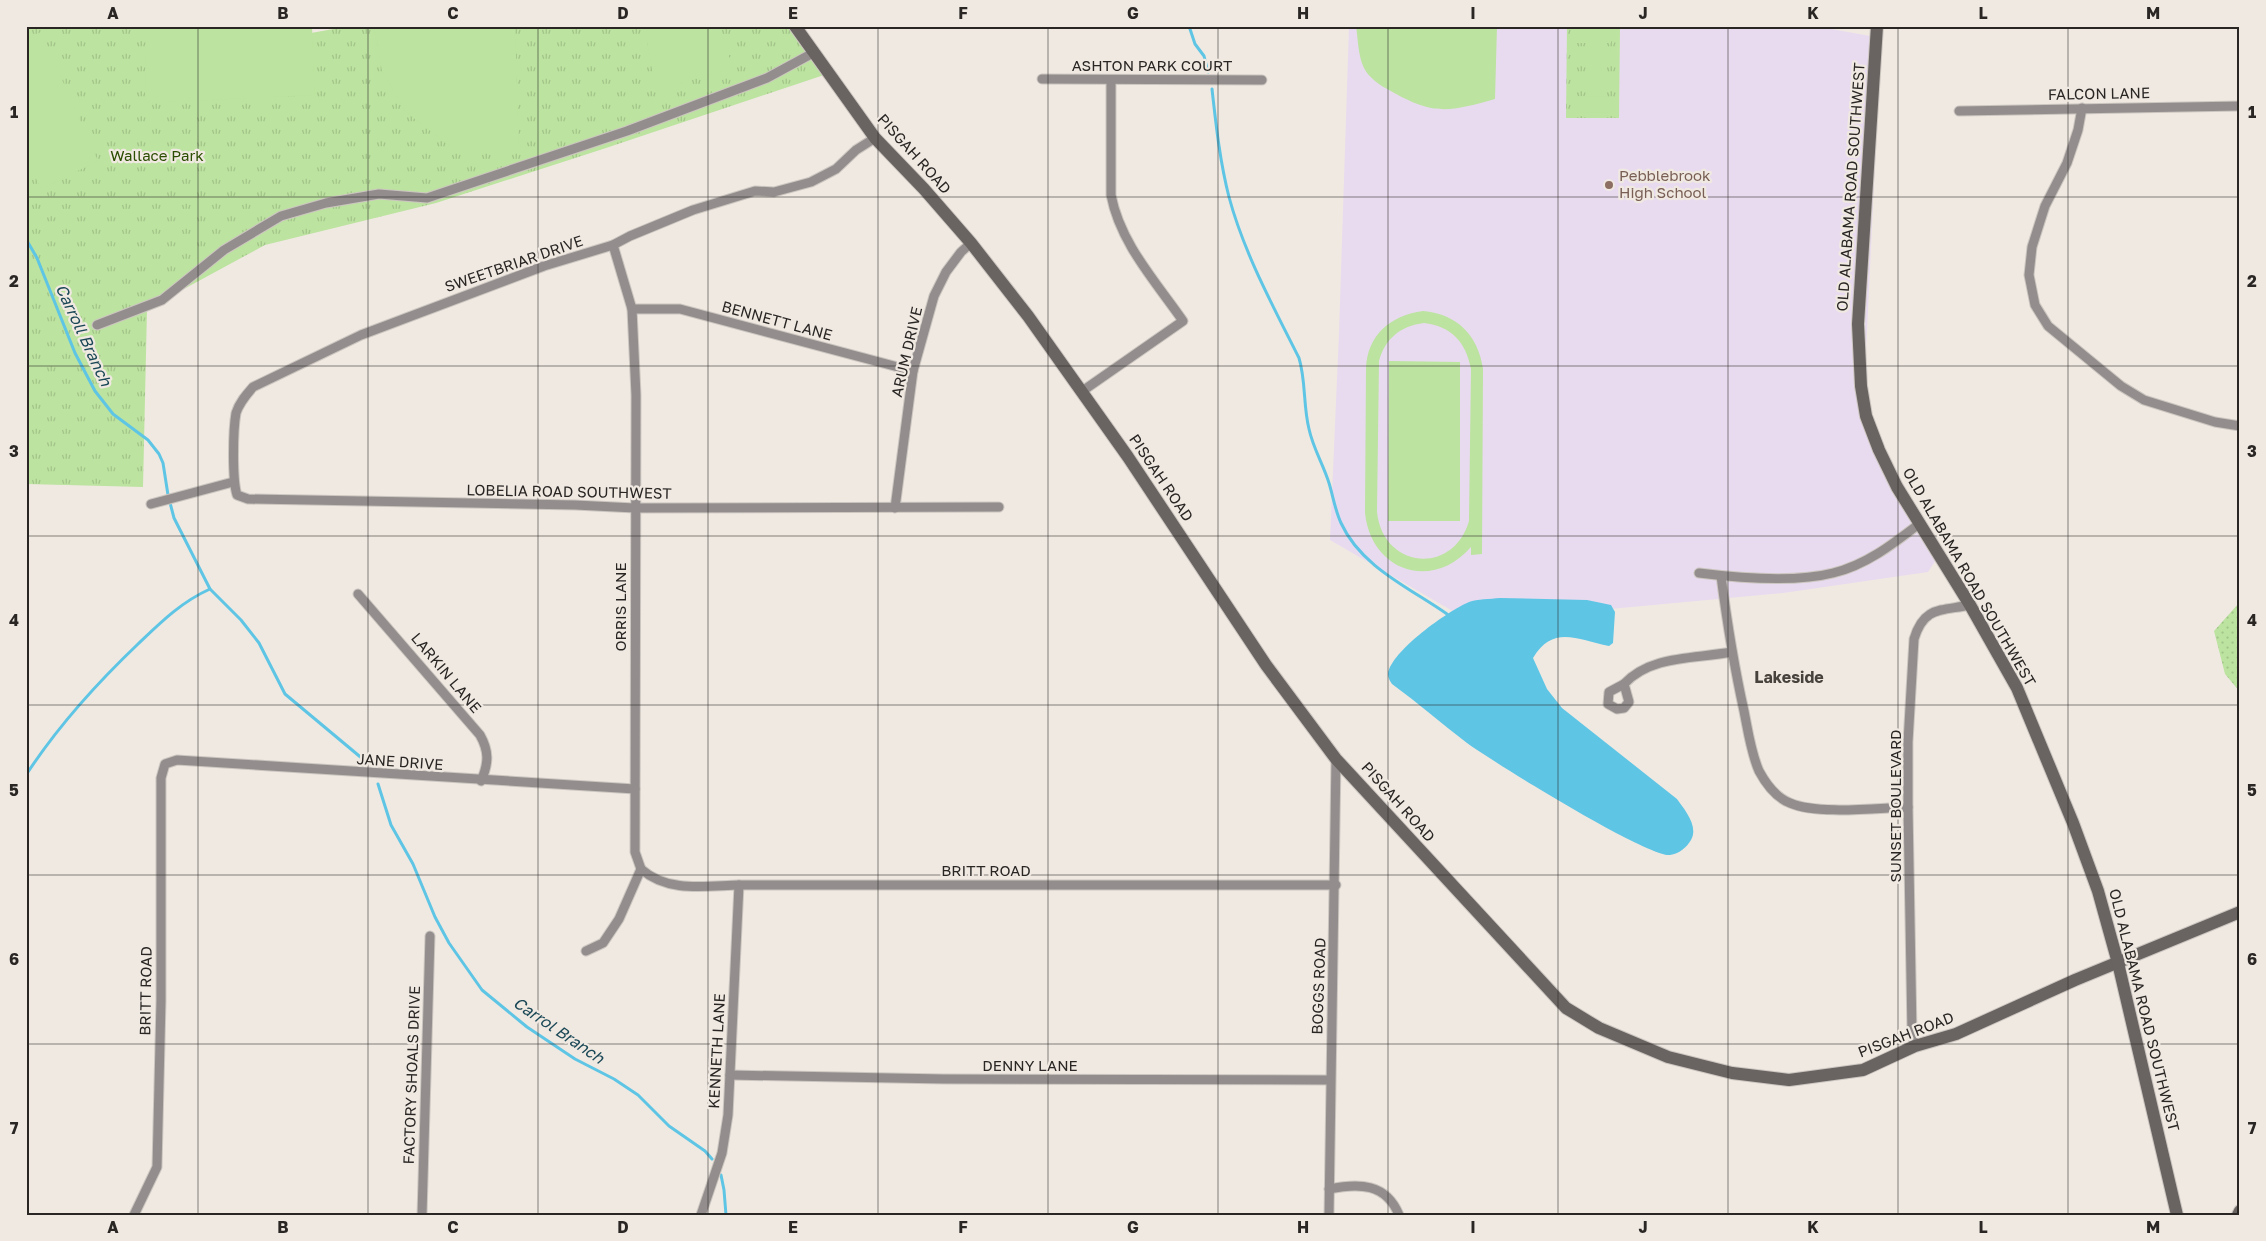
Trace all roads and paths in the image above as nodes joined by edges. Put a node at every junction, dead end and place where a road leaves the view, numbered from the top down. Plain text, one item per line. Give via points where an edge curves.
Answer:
1 (795, 26) edge
2 (1877, 26) edge
3 (814, 53) junction
4 (1042, 79) dead end
5 (1111, 80) junction
6 (1262, 80) dead end
7 (2240, 106) edge
8 (2082, 108) junction
9 (1959, 111) dead end
10 (875, 138) junction
11 (971, 243) junction
12 (613, 245) junction
13 (632, 309) junction
14 (97, 325) dead end
15 (914, 371) junction
16 (1082, 392) junction
17 (2240, 426) edge
18 (233, 482) junction
19 (151, 504) dead end
20 (999, 507) dead end
21 (635, 508) junction
22 (895, 508) junction
23 (1919, 524) junction
24 (1699, 573) dead end
25 (1721, 576) junction
26 (358, 594) dead end
27 (1970, 605) junction
28 (1731, 652) junction
29 (1624, 684) dead end
30 (1336, 759) junction
31 (165, 764) joint
32 (482, 781) junction
33 (634, 789) junction
34 (1908, 808) junction
35 (641, 869) junction
36 (739, 885) junction
37 (1336, 885) junction
38 (2240, 912) edge
39 (430, 936) dead end
40 (586, 951) dead end
41 (2118, 963) junction
42 (1915, 1046) junction
43 (730, 1075) junction
44 (1330, 1080) junction
45 (1329, 1189) junction
46 (2240, 1211) edge
47 (134, 1215) edge
48 (422, 1215) edge
49 (701, 1215) edge
50 (1328, 1215) edge
51 (1399, 1215) edge
52 (2177, 1215) edge
53 (2238, 1215) edge

1 - 3 street, PISGAH ROAD
2 - 23 street, OLD ALABAMA ROAD SOUTHWEST via 1858,324 1861,386 1866,416 1878,450
3 - 10 street, PISGAH ROAD
3 - 14 street via 767,78 627,131 427,198 379,194 326,202 281,216 224,250 162,300
4 - 5 street, ASHTON PARK COURT
5 - 6 street, ASHTON PARK COURT
5 - 16 street via 1111,195 1114,208 1126,239 1183,321
7 - 8 street, FALCON LANE
8 - 9 street, FALCON LANE
8 - 17 street via 2067,163 2045,206 2032,247 2029,275 2035,305 2048,326 2121,386 2144,400 2215,422
10 - 11 street, PISGAH ROAD
10 - 12 street, SWEETBRIAR DRIVE via 836,169 811,182 774,192 755,192 693,210
11 - 15 street, ARUM DRIVE via 946,272 934,296
11 - 16 street, PISGAH ROAD
12 - 13 street, ORRIS LANE
12 - 18 street, SWEETBRIAR DRIVE via 544,266 361,335 253,387 236,413
13 - 15 street, BENNETT LANE via 680,309
13 - 21 street, ORRIS LANE via 636,395
15 - 22 street, ARUM DRIVE
16 - 30 street, PISGAH ROAD via 1266,665
18 - 19 street
18 - 21 street, LOBELIA ROAD SOUTHWEST via 238,495 248,499
20 - 22 street, LOBELIA ROAD SOUTHWEST
21 - 22 street, LOBELIA ROAD SOUTHWEST
21 - 33 street, ORRIS LANE
23 - 25 street via 1880,552 1833,573 1795,578
23 - 27 street, OLD ALABAMA ROAD SOUTHWEST
24 - 25 street
25 - 28 street
26 - 32 street, LARKIN LANE via 480,735 488,759
27 - 34 street, SUNSET BOULEVARD via 1930,614 1918,625 1914,639 1908,742
27 - 41 street, OLD ALABAMA ROAD SOUTHWEST via 2017,688 2039,739 2098,891
28 - 29 street via 1651,666
28 - 34 street via 1758,769 1779,797 1790,804 1820,808
30 - 37 street, BOGGS ROAD
30 - 42 street, PISGAH ROAD via 1566,1008 1599,1028 1668,1057 1732,1073 1789,1080 1863,1070
31 - 32 street, JANE DRIVE via 177,760
31 - 47 street, BRITT ROAD via 161,778 156,1167
32 - 33 street, JANE DRIVE
33 - 35 street, ORRIS LANE via 636,852
34 - 42 street, SUNSET BOULEVARD via 1912,1033
35 - 36 street, BRITT ROAD via 652,879 680,887
35 - 40 street via 619,920 603,943
36 - 37 street, BRITT ROAD
36 - 43 street, KENNETH LANE
37 - 44 street, BOGGS ROAD
38 - 41 street, PISGAH ROAD
39 - 48 street, FACTORY SHOALS DRIVE
41 - 42 street, PISGAH ROAD via 1956,1034
41 - 52 street, OLD ALABAMA ROAD SOUTHWEST
43 - 44 street, DENNY LANE
43 - 49 street, KENNETH LANE via 722,1153
44 - 45 street, BOGGS ROAD
45 - 50 street, BOGGS ROAD
45 - 51 street via 1356,1186 1380,1190 1395,1205
46 - 53 street

